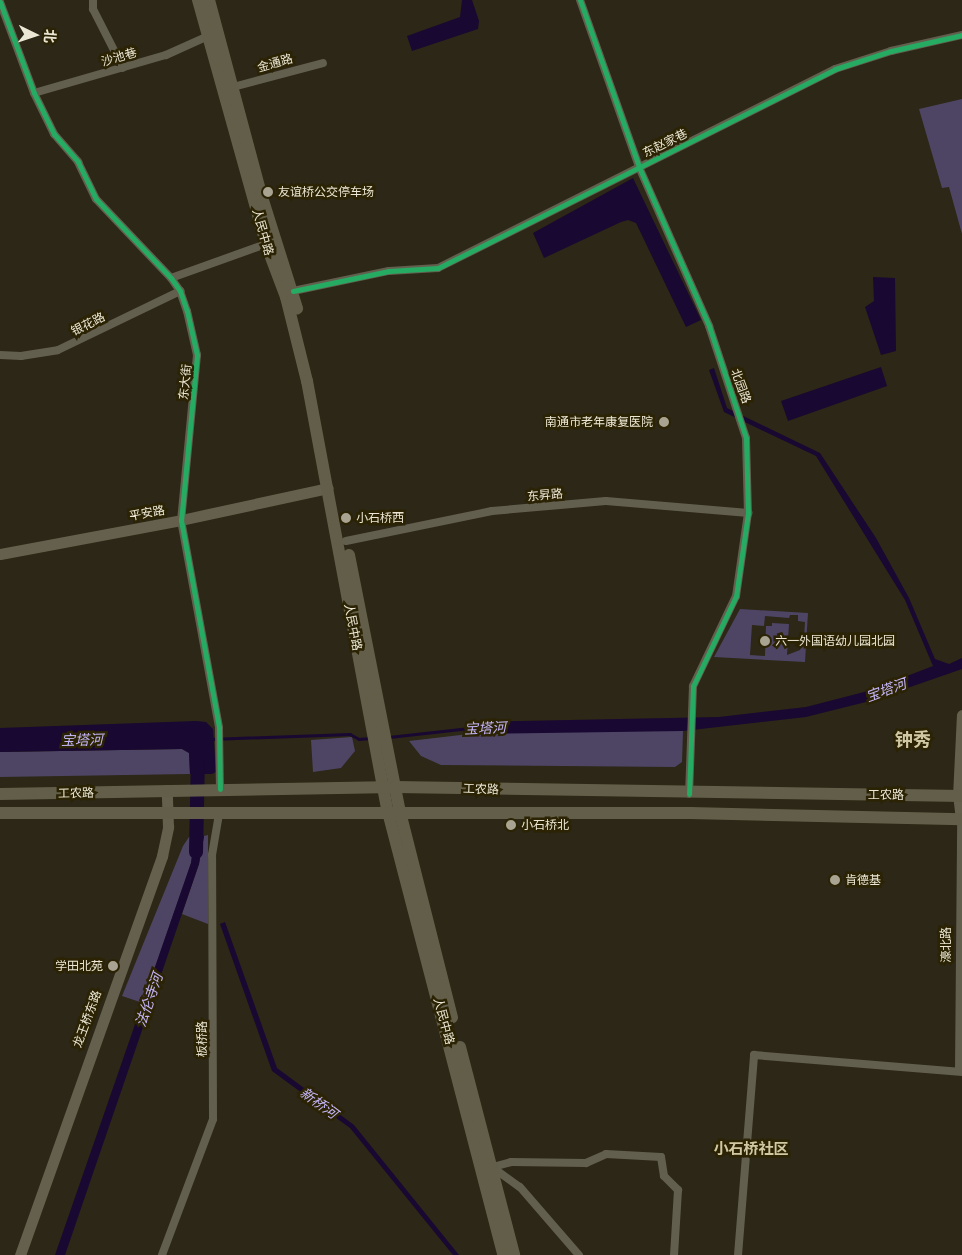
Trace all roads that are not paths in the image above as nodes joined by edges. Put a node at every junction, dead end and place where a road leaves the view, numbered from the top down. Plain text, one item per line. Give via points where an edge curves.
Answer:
1 (93, 0) edge
2 (198, 0) edge
3 (209, 0) edge
4 (580, 0) edge
5 (0, 2) edge
6 (962, 35) edge
7 (208, 36) junction
8 (323, 63) dead end
9 (123, 68) junction
10 (233, 87) junction
11 (34, 93) junction
12 (639, 168) junction
13 (266, 244) junction
14 (171, 278) junction
15 (180, 291) junction
16 (293, 291) junction
17 (0, 355) edge
18 (328, 488) junction
19 (748, 513) junction
20 (181, 520) junction
21 (346, 541) junction
22 (0, 554) edge
23 (962, 715) edge
24 (377, 727) junction
25 (389, 788) junction
26 (217, 789) junction
27 (167, 790) junction
28 (0, 794) edge
29 (689, 794) junction
30 (960, 796) edge
31 (394, 812) junction
32 (0, 813) edge
33 (168, 813) junction
34 (214, 813) junction
35 (962, 817) edge
36 (961, 1071) edge
37 (487, 1168) junction
38 (20, 1255) edge
39 (162, 1255) edge
40 (503, 1255) edge
41 (514, 1255) edge
42 (579, 1255) edge
43 (674, 1255) edge
44 (738, 1255) edge

1 - 9 street via 93,9
2 - 7 main road, 人民中路
3 - 10 main road, 人民中路
4 - 12 street, 北园路
5 - 11 street, 东大街
6 - 12 street, 东赵家巷 via 891,51 835,69
7 - 9 street, 沙池巷 via 166,55
7 - 13 main road, 人民中路
8 - 10 street, 金通路
9 - 11 street, 沙池巷
10 - 16 main road, 人民中路
11 - 14 street, 东大街 via 54,134 78,162 96,199
12 - 16 street, 东赵家巷 via 438,268 390,271
12 - 19 street, 北园路 via 709,326 740,412 748,451
13 - 14 street
13 - 18 main road, 人民中路 via 288,307
14 - 15 street, 东大街
15 - 17 street, 银花路 via 58,350 21,356
15 - 20 street, 东大街 via 198,355
16 - 21 main road, 人民中路 via 315,379
18 - 20 street, 平安路
18 - 24 main road, 人民中路
19 - 21 street, 东昇路 via 606,501 492,511
19 - 29 street, 北园路 via 736,596 695,680 688,735
20 - 22 street, 平安路
20 - 26 street, 东大街 via 219,728
21 - 24 main road, 人民中路
23 - 30 street, 濠北路
24 - 25 main road, 人民中路
25 - 26 main road, 工农路
25 - 29 main road, 工农路
25 - 31 main road, 人民中路
26 - 27 main road, 工农路
27 - 28 main road, 工农路
27 - 33 street, 龙王桥东路
29 - 30 main road, 工农路
30 - 35 street, 濠北路
31 - 34 main road, 工农路
31 - 35 main road, 工农路
31 - 37 main road, 人民中路
32 - 33 main road, 工农路
33 - 34 main road, 工农路
33 - 38 street, 龙王桥东路 via 162,856
34 - 39 street, 板桥路 via 213,1119
35 - 36 street, 濠北路
36 - 44 street via 754,1055
37 - 40 main road, 人民中路
37 - 41 main road, 人民中路
37 - 42 street via 520,1187
37 - 43 street via 511,1162 586,1163 606,1154 660,1157 664,1176 678,1190

